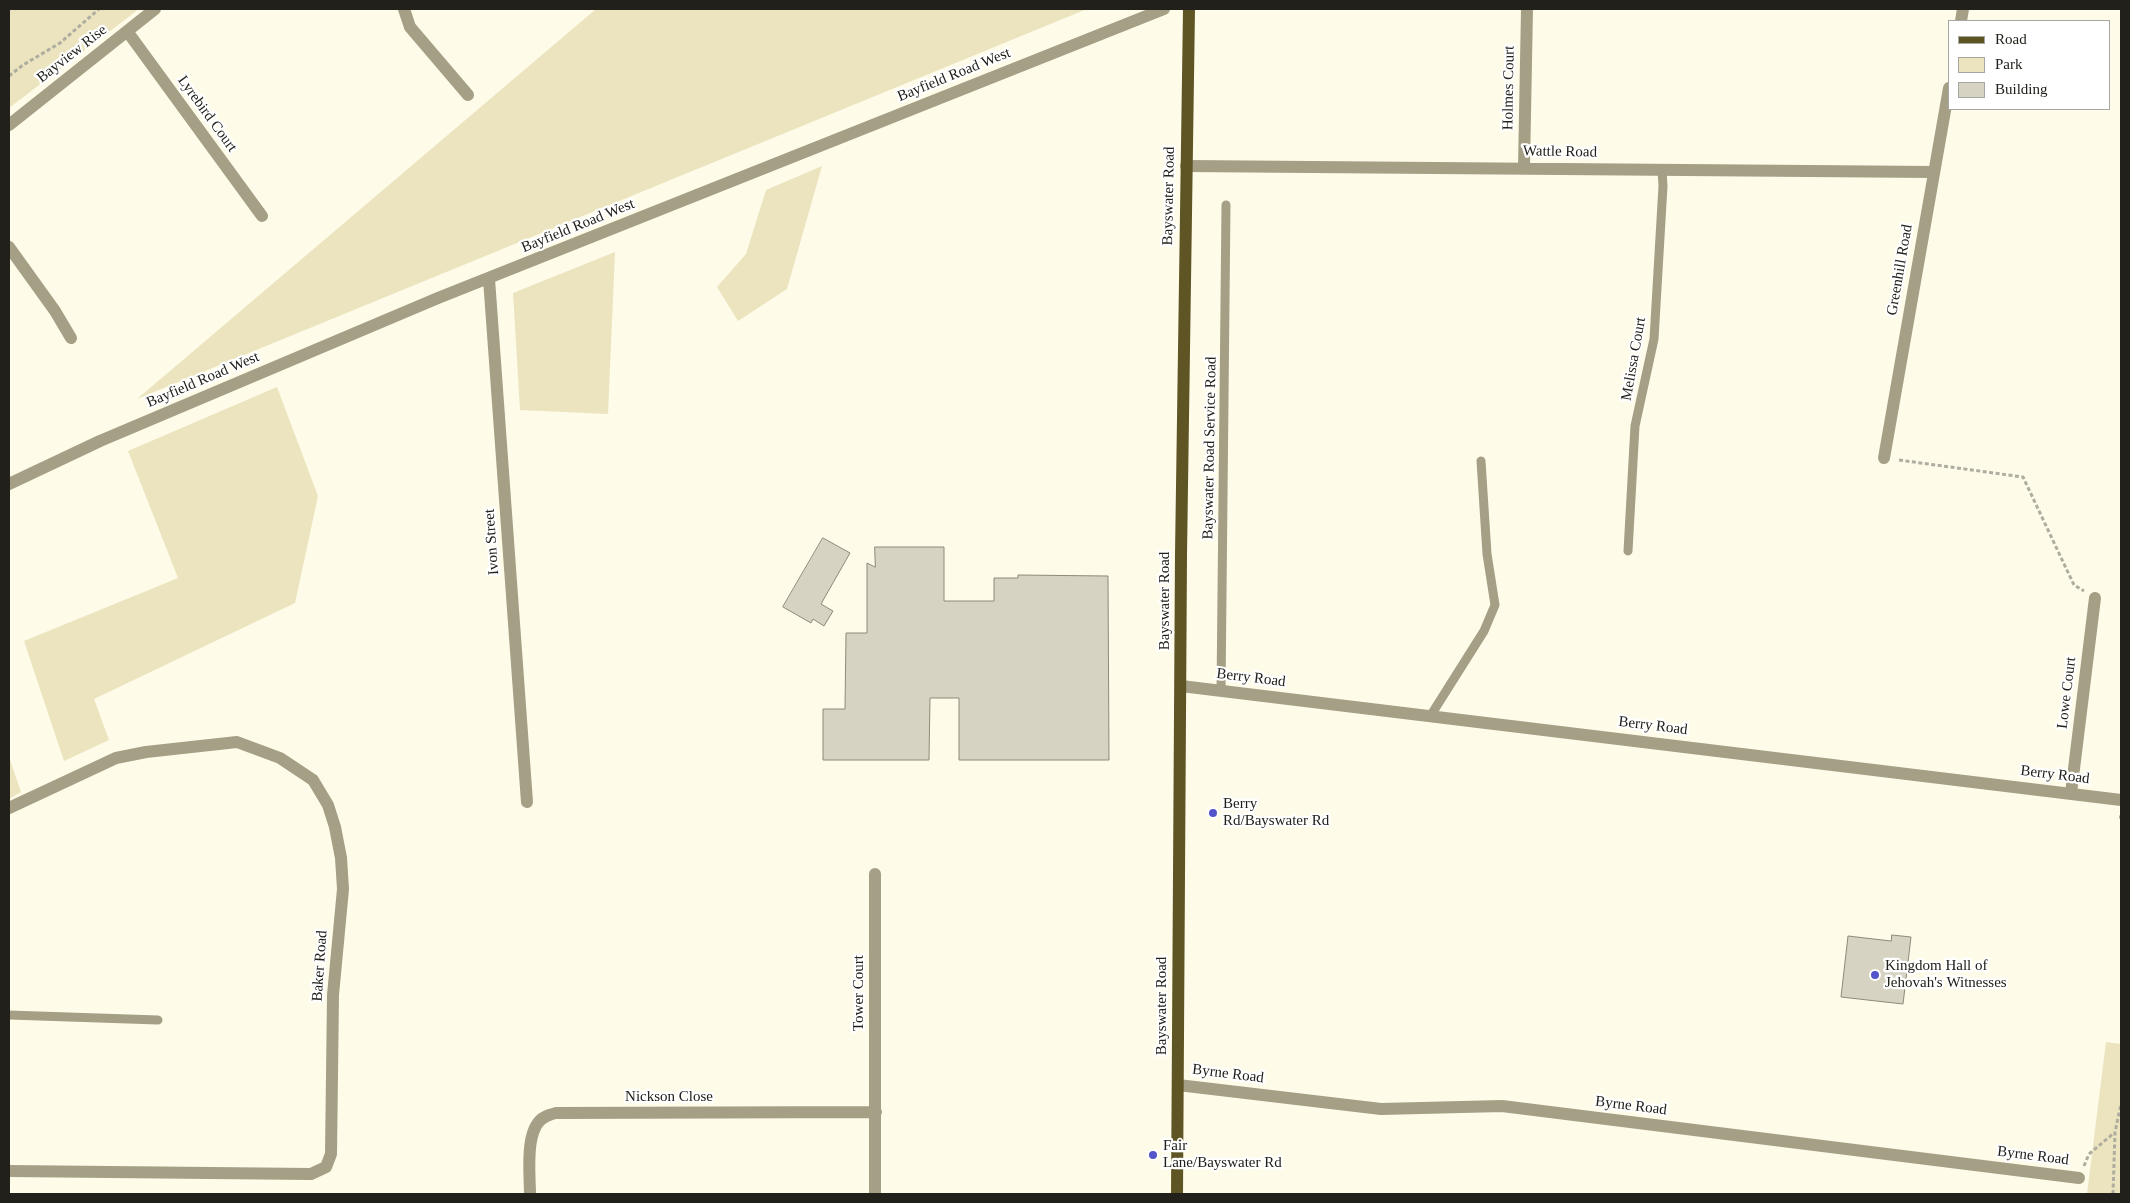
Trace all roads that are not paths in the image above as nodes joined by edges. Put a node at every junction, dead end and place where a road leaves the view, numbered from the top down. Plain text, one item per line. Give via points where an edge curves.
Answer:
1 (155, 9) edge
2 (404, 9) edge
3 (1164, 9) edge
4 (1189, 9) edge
5 (1527, 9) edge
6 (127, 32) junction
7 (1948, 93) edge
8 (468, 95) dead end
9 (9, 125) edge
10 (1186, 166) junction
11 (1524, 167) junction
12 (1662, 170) junction
13 (1933, 172) junction
14 (1226, 205) dead end
15 (262, 216) dead end
16 (9, 247) edge
17 (489, 279) junction
18 (71, 338) dead end
19 (1884, 458) road end
20 (1481, 461) dead end
21 (9, 484) edge
22 (1628, 551) dead end
23 (2095, 598) road end
24 (1181, 686) junction
25 (1221, 691) junction
26 (1431, 715) junction
27 (2071, 793) junction
28 (2121, 800) edge
29 (527, 802) dead end
30 (9, 808) edge
31 (875, 874) dead end
32 (9, 1015) edge
33 (158, 1020) dead end
34 (1178, 1085) junction
35 (876, 1112) junction
36 (9, 1171) edge
37 (2079, 1178) road end
38 (530, 1194) edge
39 (875, 1194) edge
40 (1178, 1194) edge

1 - 6 street, Bayview Rise
2 - 8 street via 410,27
3 - 17 street, Bayfield Road West
4 - 10 main road, Bayswater Road
5 - 11 street, Holmes Court
6 - 9 street, Bayview Rise
6 - 15 street, Lyrebird Court
7 - 13 street, Greenhill Road
10 - 11 street, Wattle Road
10 - 24 main road, Bayswater Road
11 - 12 street, Wattle Road
12 - 13 street, Wattle Road
12 - 22 lane, Melissa Court via 1654,339 1635,426
13 - 19 street, Greenhill Road
14 - 25 lane, Bayswater Road Service Road
16 - 18 street
17 - 21 street, Bayfield Road West via 100,441
17 - 29 street, Ivon Street
20 - 26 lane via 1486,554 1494,605 1484,631
23 - 27 street, Lowe Court
24 - 25 street, Berry Road
24 - 34 main road, Bayswater Road
25 - 26 street, Berry Road
26 - 27 street, Berry Road
27 - 28 street, Berry Road
30 - 36 street, Baker Road via 116,758 237,742 280,758 313,780 328,805 335,827 343,889 333,995 332,1154 326,1167 311,1174
31 - 35 street, Tower Court
32 - 33 lane
34 - 37 street, Byrne Road via 1381,1109 1502,1106
34 - 40 main road, Bayswater Road
35 - 38 street, Nickson Close via 556,1113 543,1117 530,1139
35 - 39 street, Tower Court

